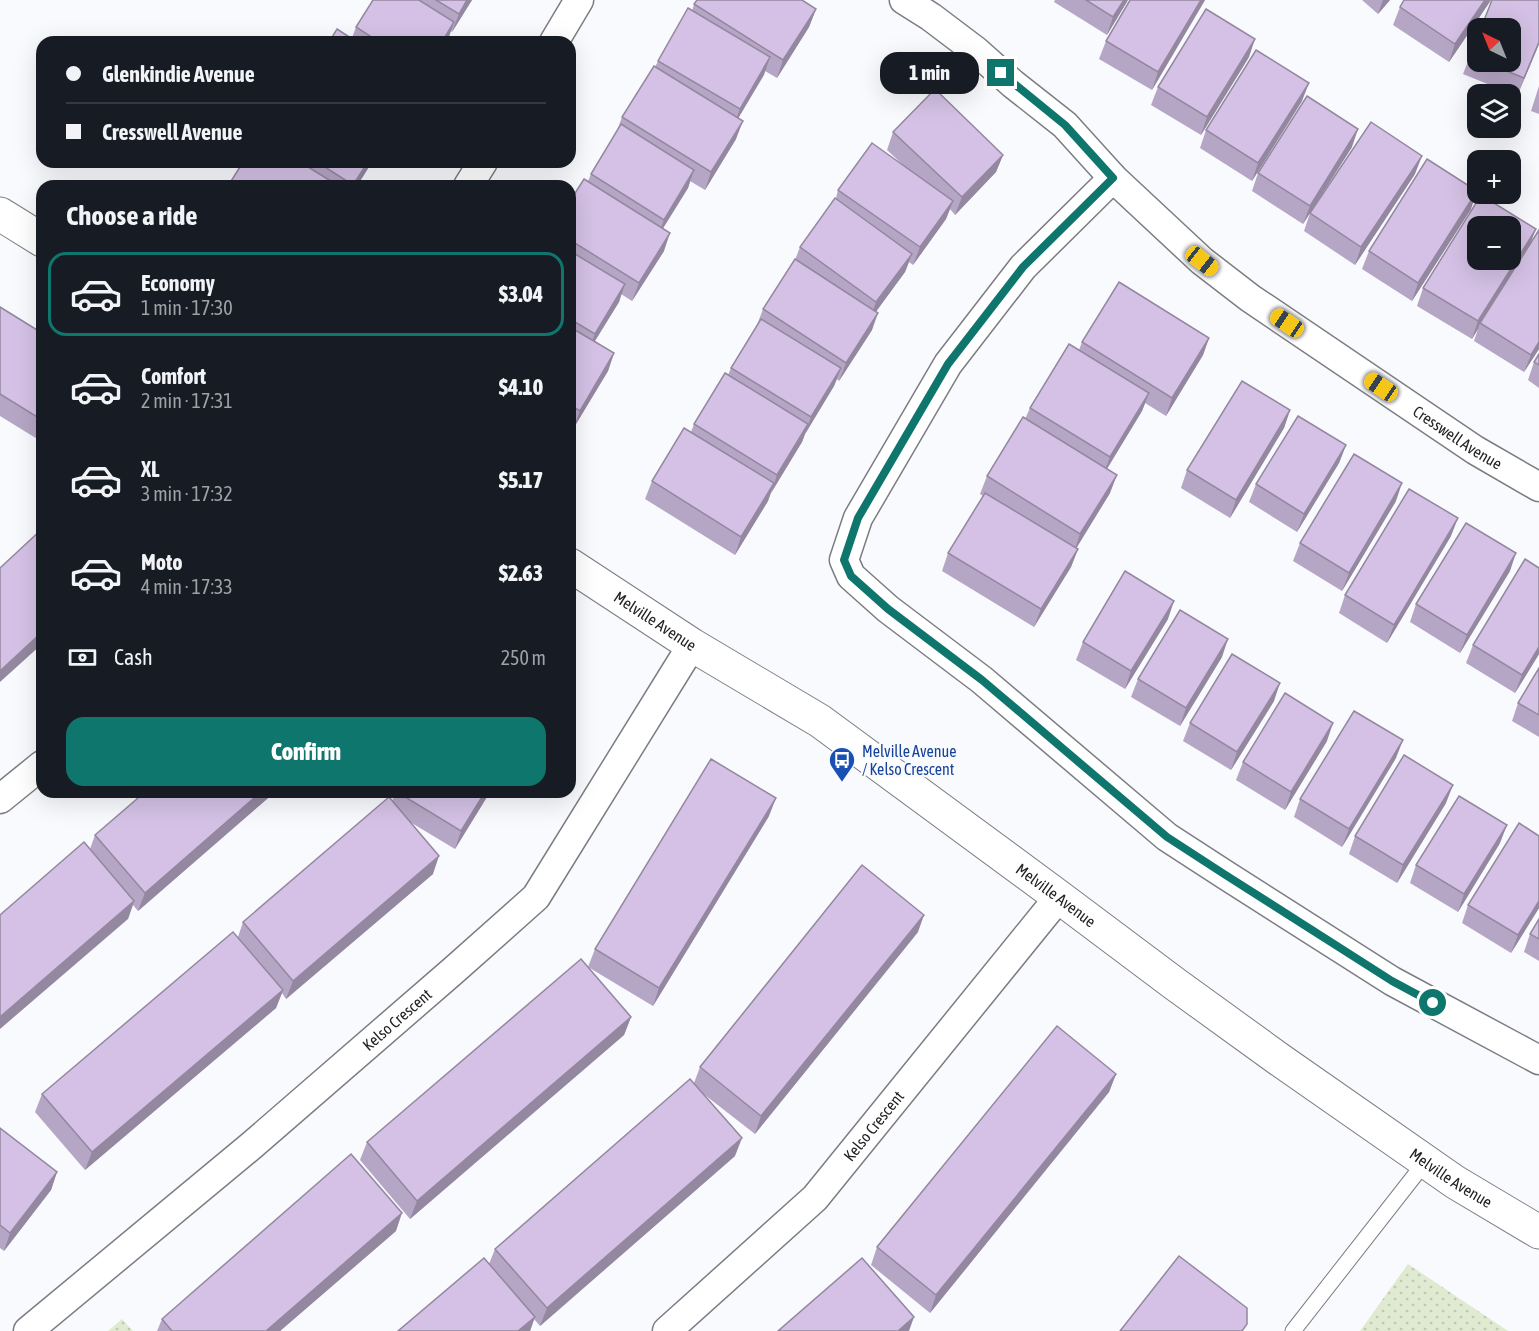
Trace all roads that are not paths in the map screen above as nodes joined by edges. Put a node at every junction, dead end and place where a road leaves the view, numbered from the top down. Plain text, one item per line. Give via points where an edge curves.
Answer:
1 (579, 0) edge
2 (904, 0) edge
3 (558, 36) edge
4 (1113, 178) junction
5 (0, 214) edge
6 (36, 236) edge
7 (1539, 487) edge
8 (576, 569) edge
9 (692, 645) junction
10 (36, 770) edge
11 (0, 799) edge
12 (1059, 897) junction
13 (1539, 1060) edge
14 (1426, 1161) junction
15 (1539, 1232) edge
16 (28, 1331) edge
17 (667, 1331) edge
18 (1293, 1331) edge

1 - 3 street
2 - 4 street, Cresswell Avenue via 976,51 1065,125
4 - 7 street, Cresswell Avenue via 1202,261 1250,298 1475,450
4 - 13 street via 1023,267 948,364 858,518 844,560 851,576 982,680 1167,837 1392,981
5 - 6 street
8 - 9 street, Melville Avenue
9 - 12 street, Melville Avenue via 820,721
9 - 16 street, Kelso Crescent via 536,897 251,1146
10 - 11 street
12 - 14 street, Melville Avenue via 1232,1026
12 - 17 street, Kelso Crescent via 814,1198
14 - 15 street, Melville Avenue
14 - 18 lane

